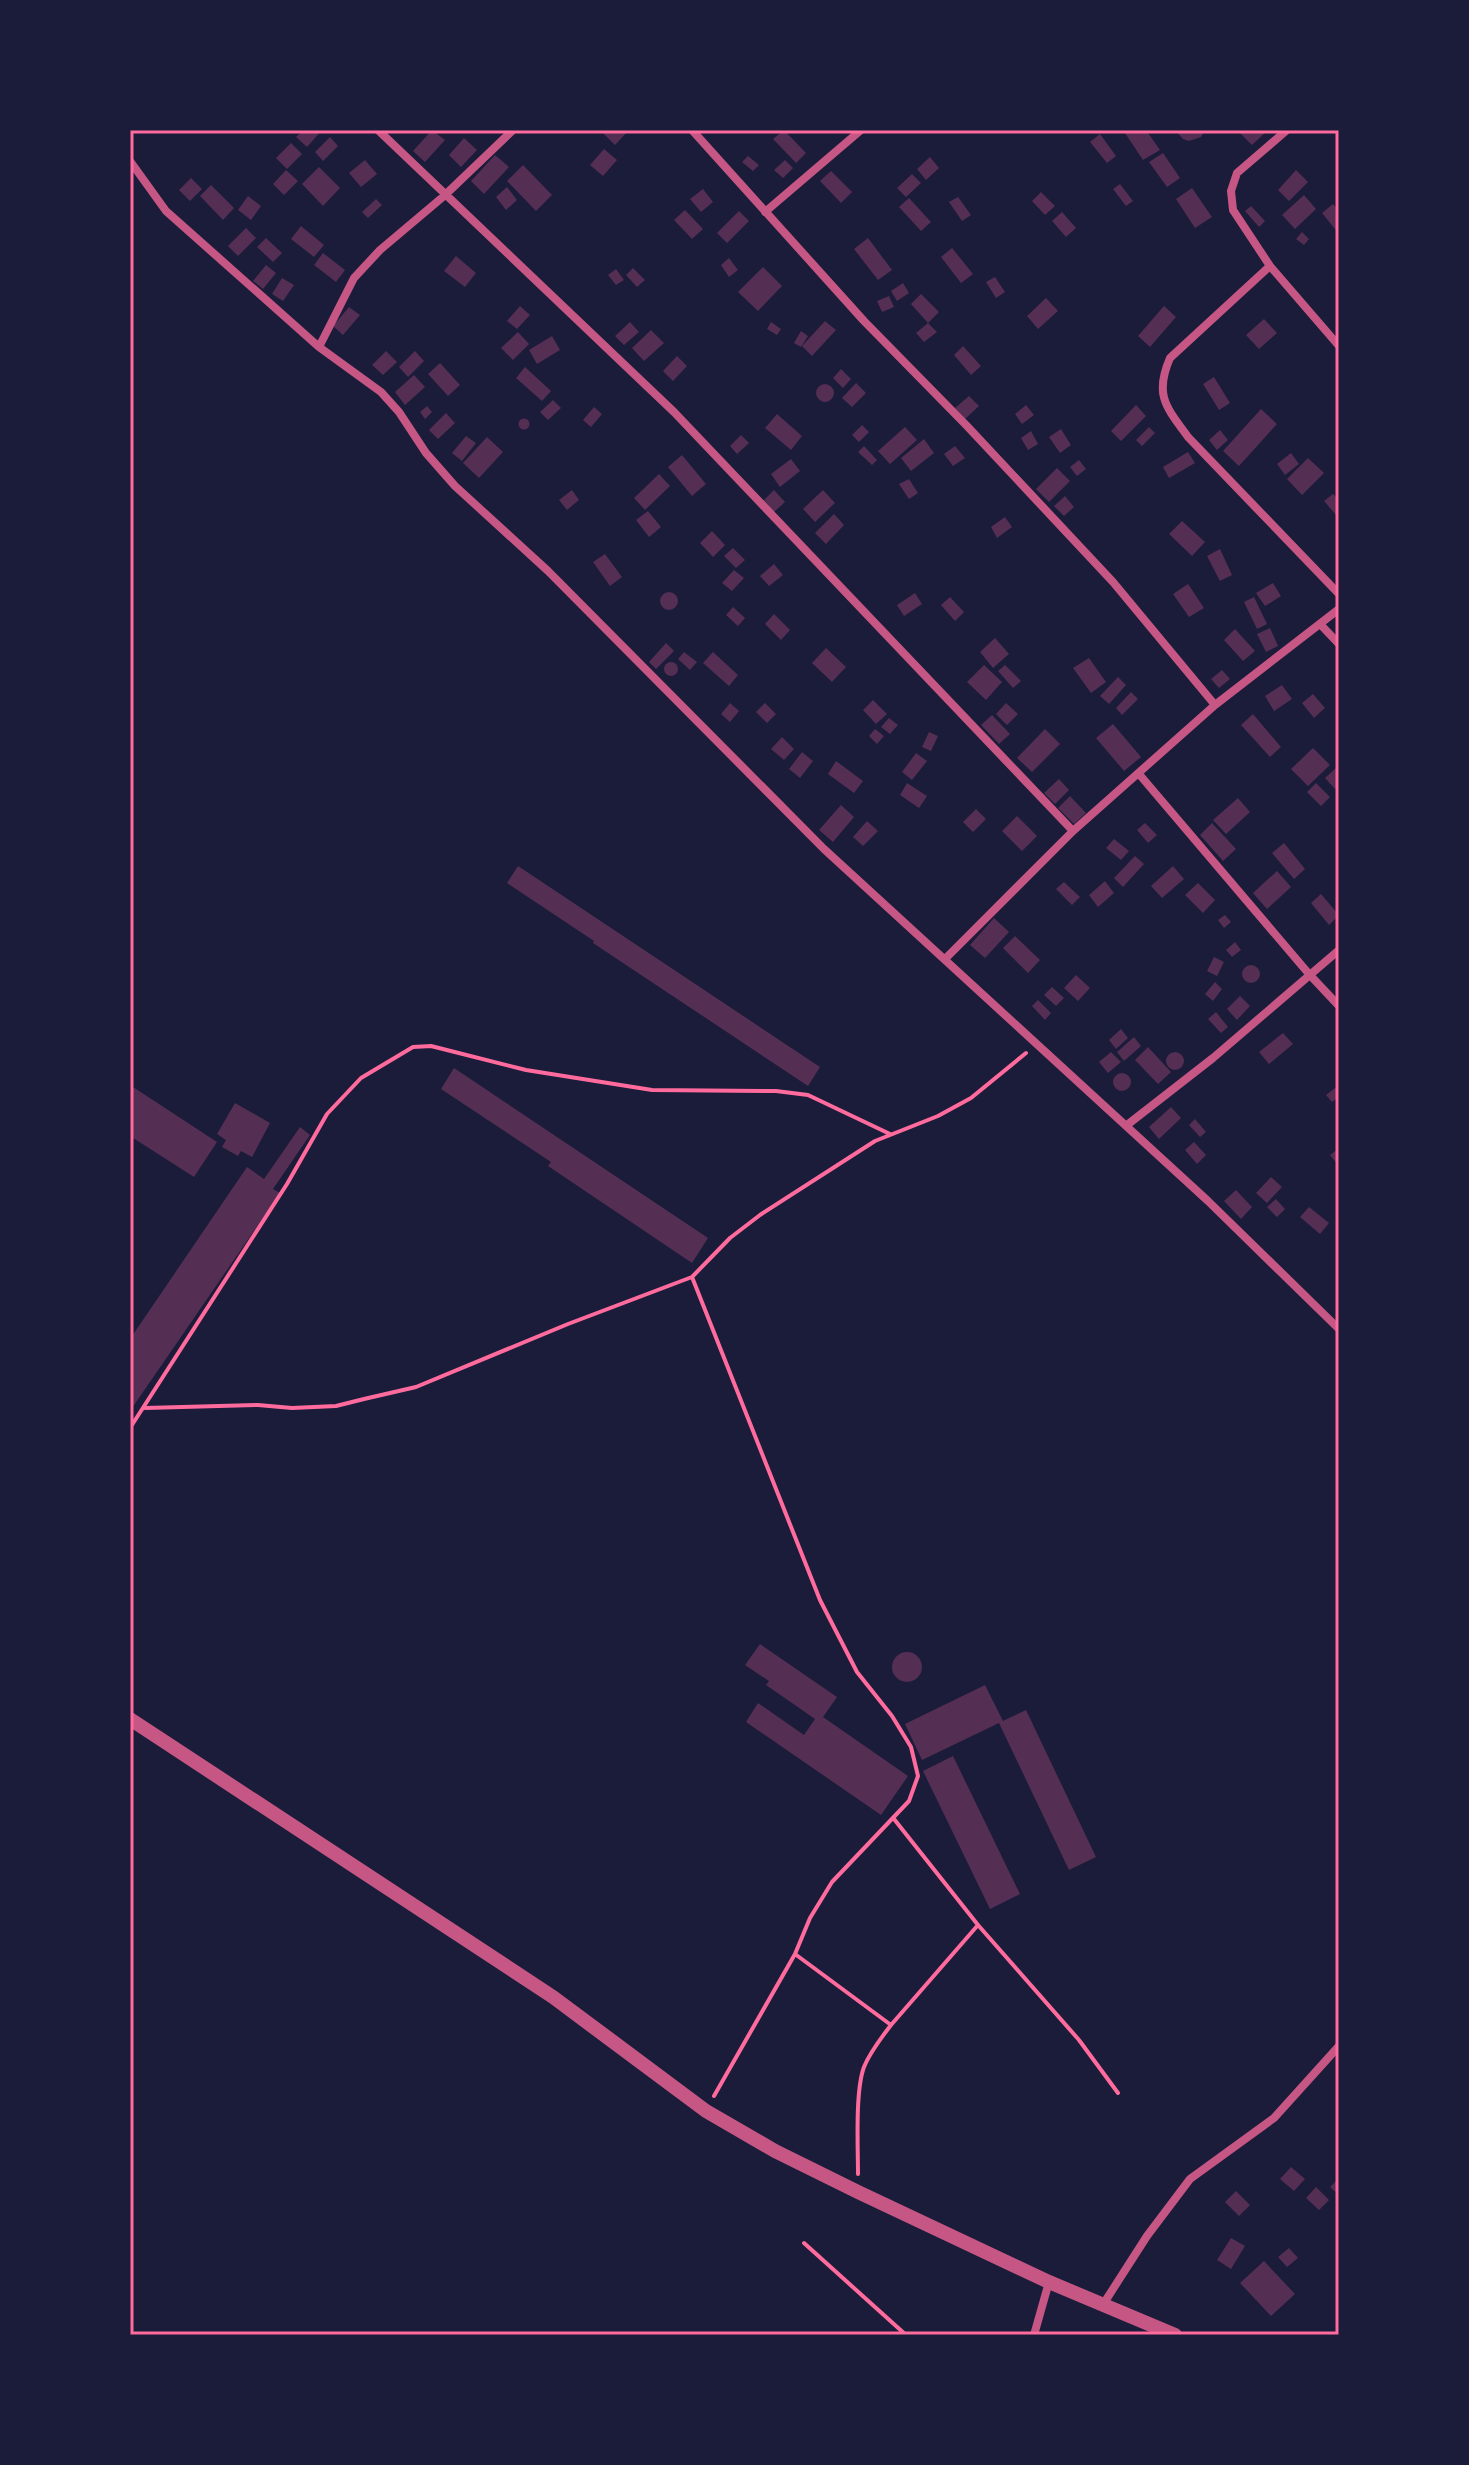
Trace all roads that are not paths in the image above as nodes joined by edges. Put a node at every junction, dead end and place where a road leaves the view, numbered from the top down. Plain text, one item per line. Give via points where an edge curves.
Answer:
1 (378, 130) edge
2 (513, 130) edge
3 (692, 130) edge
4 (861, 130) edge
5 (1287, 130) edge
6 (130, 161) edge
7 (444, 196) junction
8 (765, 212) junction
9 (1270, 266) junction
10 (1339, 346) edge
11 (319, 347) junction
12 (1339, 594) edge
13 (1339, 609) edge
14 (1320, 624) junction
15 (1339, 644) edge
16 (1215, 705) junction
17 (1139, 774) junction
18 (1073, 831) junction
19 (1339, 950) edge
20 (946, 958) junction
21 (1309, 974) junction
22 (1339, 1006) edge
23 (1127, 1125) junction
24 (1339, 1329) edge
25 (130, 1719) edge
26 (1339, 2046) edge
27 (1049, 2282) junction
28 (1104, 2303) junction
29 (1034, 2335) edge
30 (1175, 2335) edge

1 - 7 street
2 - 7 street
3 - 8 street
4 - 8 street
5 - 9 street via 1237,173 1231,191 1233,210
6 - 11 street via 166,211
7 - 11 street via 354,278
7 - 18 street via 674,412
8 - 16 street via 1113,582
9 - 10 street
9 - 12 street via 1170,358 1161,391 1188,437
11 - 20 street via 381,392 455,486 548,571 824,849
13 - 14 street
14 - 15 street
14 - 16 street
16 - 17 street
17 - 18 street
17 - 21 street
18 - 20 street
19 - 21 street
20 - 23 street
21 - 22 street
21 - 23 street
23 - 24 street
25 - 27 street via 553,1997 706,2111 775,2151
26 - 28 street via 1274,2118 1190,2179
27 - 28 street
27 - 29 street
28 - 30 street

